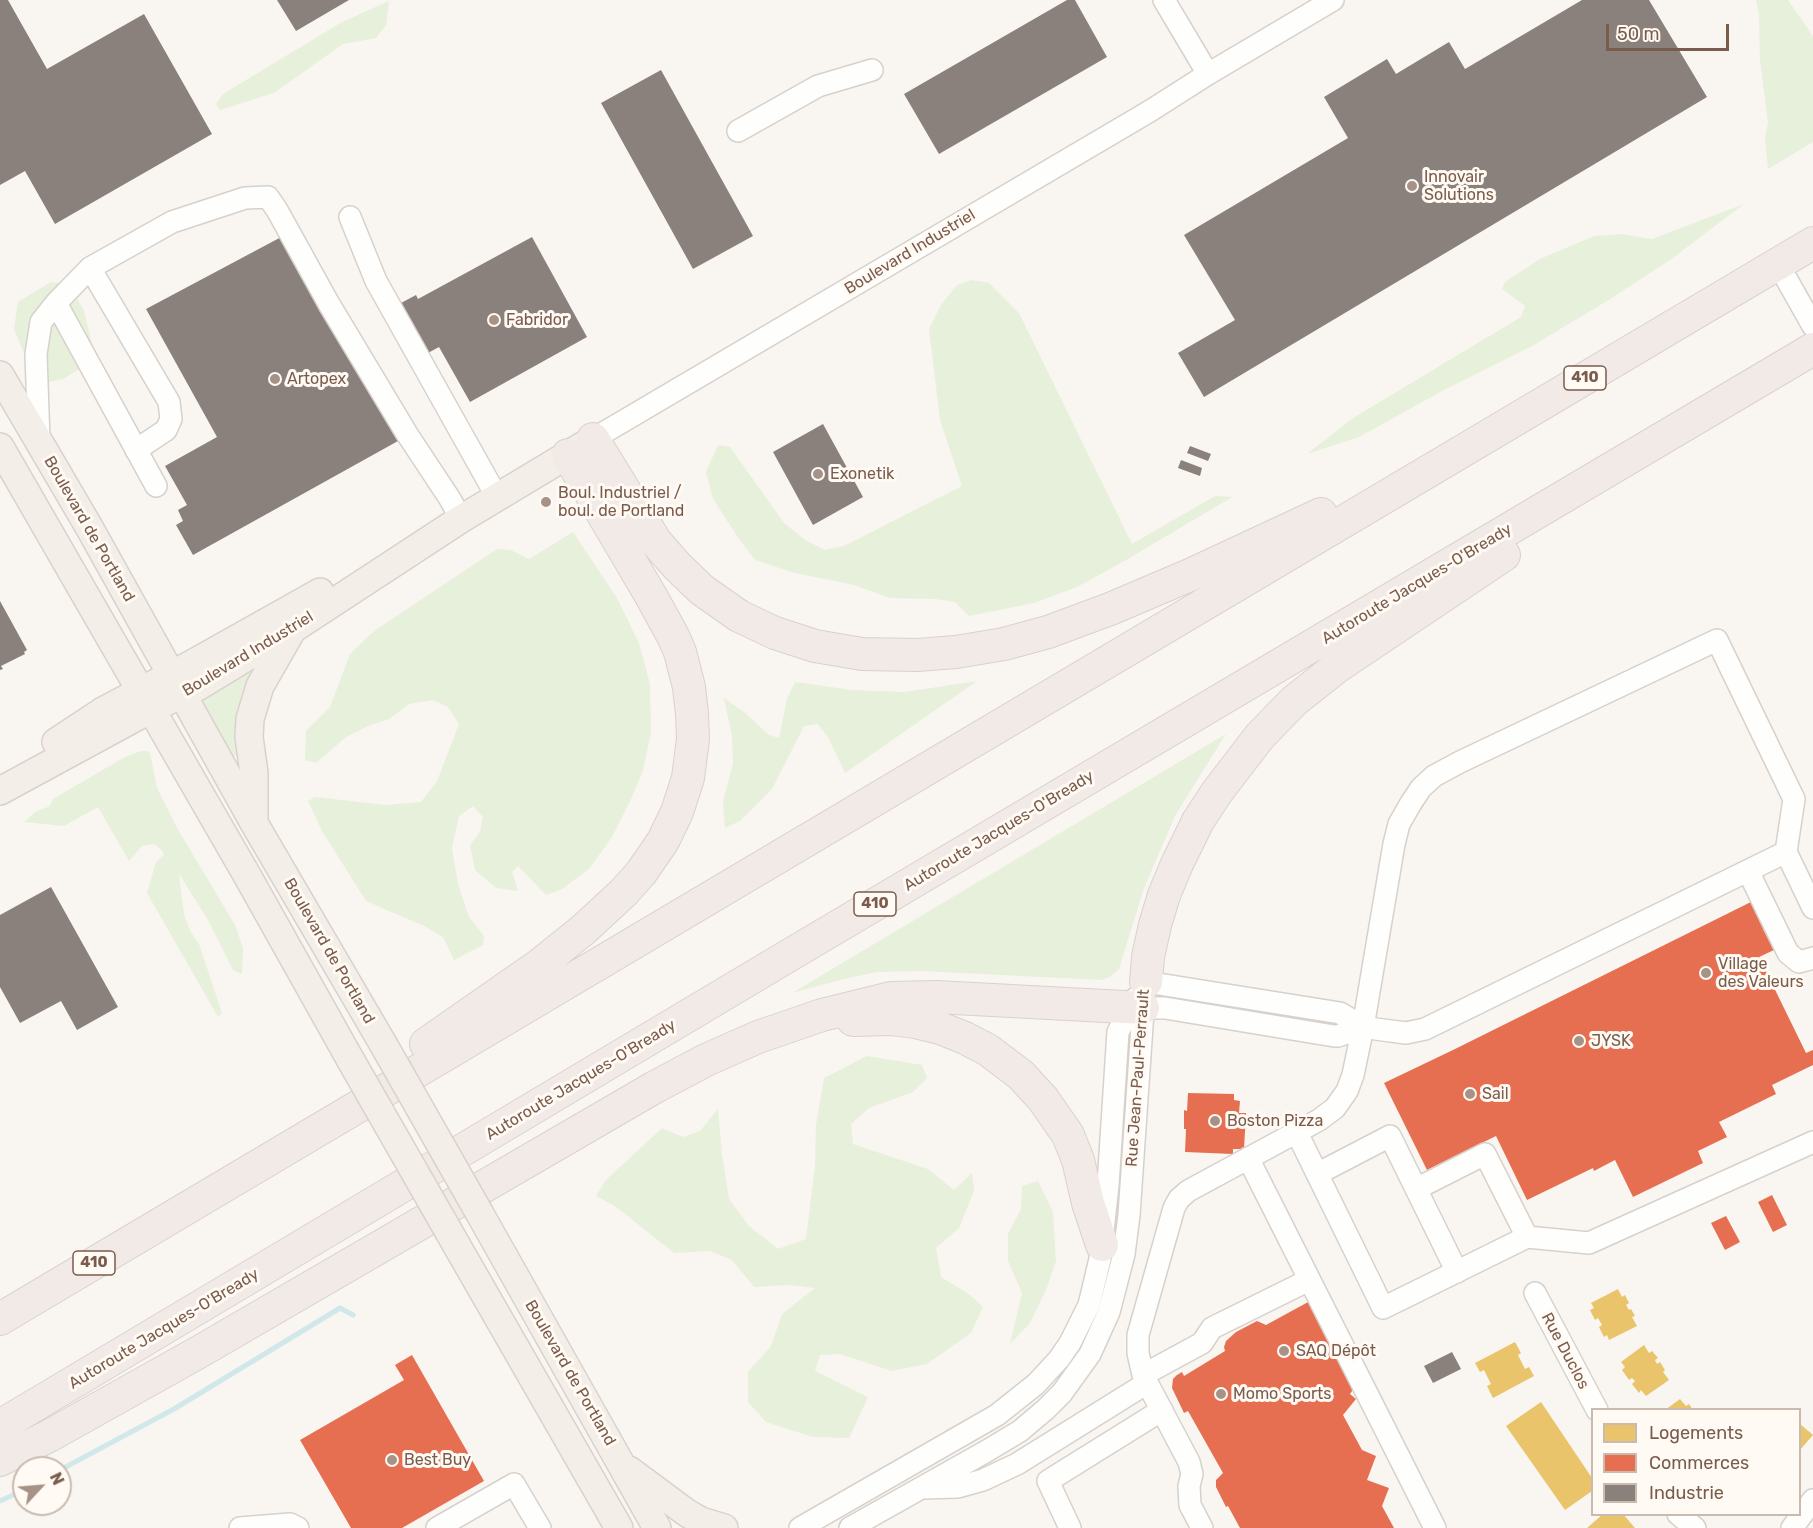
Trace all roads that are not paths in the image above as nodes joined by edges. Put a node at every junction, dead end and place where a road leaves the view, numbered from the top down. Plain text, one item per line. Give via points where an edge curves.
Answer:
1 (1164, 0) edge
2 (1333, 0) edge
3 (872, 70) dead end
4 (1208, 74) junction
5 (738, 131) dead end
6 (350, 217) dead end
7 (1813, 243) edge
8 (1778, 264) junction
9 (90, 268) junction
10 (56, 303) junction
11 (1813, 326) edge
12 (1813, 349) edge
13 (0, 375) edge
14 (1752, 385) junction
15 (39, 442) junction
16 (1474, 444) junction
17 (0, 447) edge
18 (580, 447) junction
19 (136, 450) junction
20 (156, 486) dead end
21 (492, 500) junction
22 (460, 518) junction
23 (293, 629) junction
24 (177, 684) junction
25 (145, 700) junction
26 (0, 778) edge
27 (0, 791) edge
28 (254, 823) junction
29 (1786, 852) junction
30 (1748, 871) junction
31 (1813, 908) edge
32 (1813, 958) edge
33 (1140, 999) junction
34 (1364, 1027) junction
35 (758, 1037) junction
36 (1297, 1133) junction
37 (1813, 1142) edge
38 (1248, 1158) junction
39 (1317, 1174) junction
40 (1416, 1189) junction
41 (189, 1207) junction
42 (1527, 1237) junction
43 (1102, 1245) junction
44 (1457, 1272) junction
45 (1309, 1280) junction
46 (1535, 1293) dead end
47 (0, 1319) edge
48 (1145, 1379) junction
49 (1595, 1408) edge
50 (1162, 1410) junction
51 (0, 1426) edge
52 (0, 1460) edge
53 (623, 1466) junction
54 (921, 1488) junction
55 (1813, 1500) edge
56 (1679, 1516) edge
57 (240, 1528) edge
58 (298, 1528) edge
59 (437, 1528) edge
60 (540, 1528) edge
61 (619, 1528) edge
62 (657, 1528) edge
63 (724, 1528) edge
64 (800, 1528) edge
65 (849, 1528) edge
66 (1070, 1528) edge
67 (1202, 1528) edge
68 (1435, 1528) edge
69 (1695, 1528) edge
70 (1792, 1528) edge

1 - 4 street
2 - 4 street, Boulevard Industriel
3 - 5 street via 818,86
4 - 18 street, Boulevard Industriel
6 - 21 street via 381,290
7 - 8 highway, 410
8 - 11 street
8 - 16 highway, 410
9 - 10 street
9 - 19 street via 169,402 171,419 166,430
9 - 22 street via 172,222 245,198 268,197
10 - 15 street via 41,322 36,354
10 - 19 street
12 - 14 highway, Autoroute Jacques-O'Bready / 410
13 - 15 main road, Boulevard de Portland
14 - 33 highway via 1337,666 1283,712 1232,770 1183,850 1159,910
14 - 51 highway, Autoroute Jacques-O'Bready / 410
15 - 24 main road, Boulevard de Portland
16 - 18 highway via 1190,575 1064,628 970,650 903,655 852,653 801,642 755,624 720,604 662,550
16 - 41 highway, 410
17 - 25 main road, Boulevard de Portland
18 - 21 main road, Boulevard Industriel
18 - 41 highway via 683,661 692,705 692,747 686,786 669,830 624,892 552,956
19 - 20 street
21 - 22 main road, Boulevard Industriel
22 - 23 main road, Boulevard Industriel
22 - 24 main road, Boulevard Industriel via 285,611
23 - 24 main road, Boulevard Industriel via 199,686
23 - 28 main road via 260,686 250,720
24 - 25 main road, Boulevard Industriel
24 - 28 main road, Boulevard de Portland
25 - 26 main road, Boulevard Industriel via 103,711
25 - 27 main road, Boulevard Industriel
25 - 61 main road, Boulevard de Portland, bridge
28 - 53 main road, Boulevard de Portland, bridge
29 - 30 street
29 - 31 street
29 - 34 street via 1794,800 1717,640 1460,762 1421,788 1399,824 1394,844
30 - 32 street via 1788,953 1799,962
30 - 34 street via 1425,1029 1406,1033
33 - 34 street via 1340,1013
33 - 35 highway via 891,998 822,1015
33 - 43 street, Rue Jean-Paul-Perrault via 1118,1032
33 - 54 street, Rue Jean-Paul-Perrault via 1127,1234 1115,1294 1097,1341 1068,1385 1038,1417
34 - 36 street via 1347,1091 1335,1108
35 - 43 highway via 830,1022 891,1019 940,1028 988,1050 1032,1086 1068,1135
35 - 52 highway via 662,1083 243,1328
36 - 38 street
36 - 39 street
37 - 42 street via 1589,1243
38 - 45 street
38 - 48 street via 1188,1191 1174,1208 1138,1335
39 - 40 street via 1390,1136
39 - 44 street via 1383,1308
40 - 42 street via 1485,1154
40 - 44 street
41 - 47 highway, 410
42 - 44 street
43 - 64 street, Rue Jean-Paul-Perrault via 1092,1294 1080,1325 1059,1359 1028,1391 990,1420
45 - 48 street via 1212,1328 1202,1342
45 - 68 street
46 - 49 street, Rue Duclos
48 - 50 street
48 - 54 street via 1008,1469 958,1487
50 - 66 street via 1048,1481
50 - 67 street via 1189,1462 1190,1506
53 - 62 main road, Boulevard de Portland
53 - 63 main road via 687,1513
54 - 65 street, Rue Jean-Paul-Perrault
55 - 70 street
56 - 69 street
57 - 58 street via 290,1524
59 - 60 street via 514,1484

